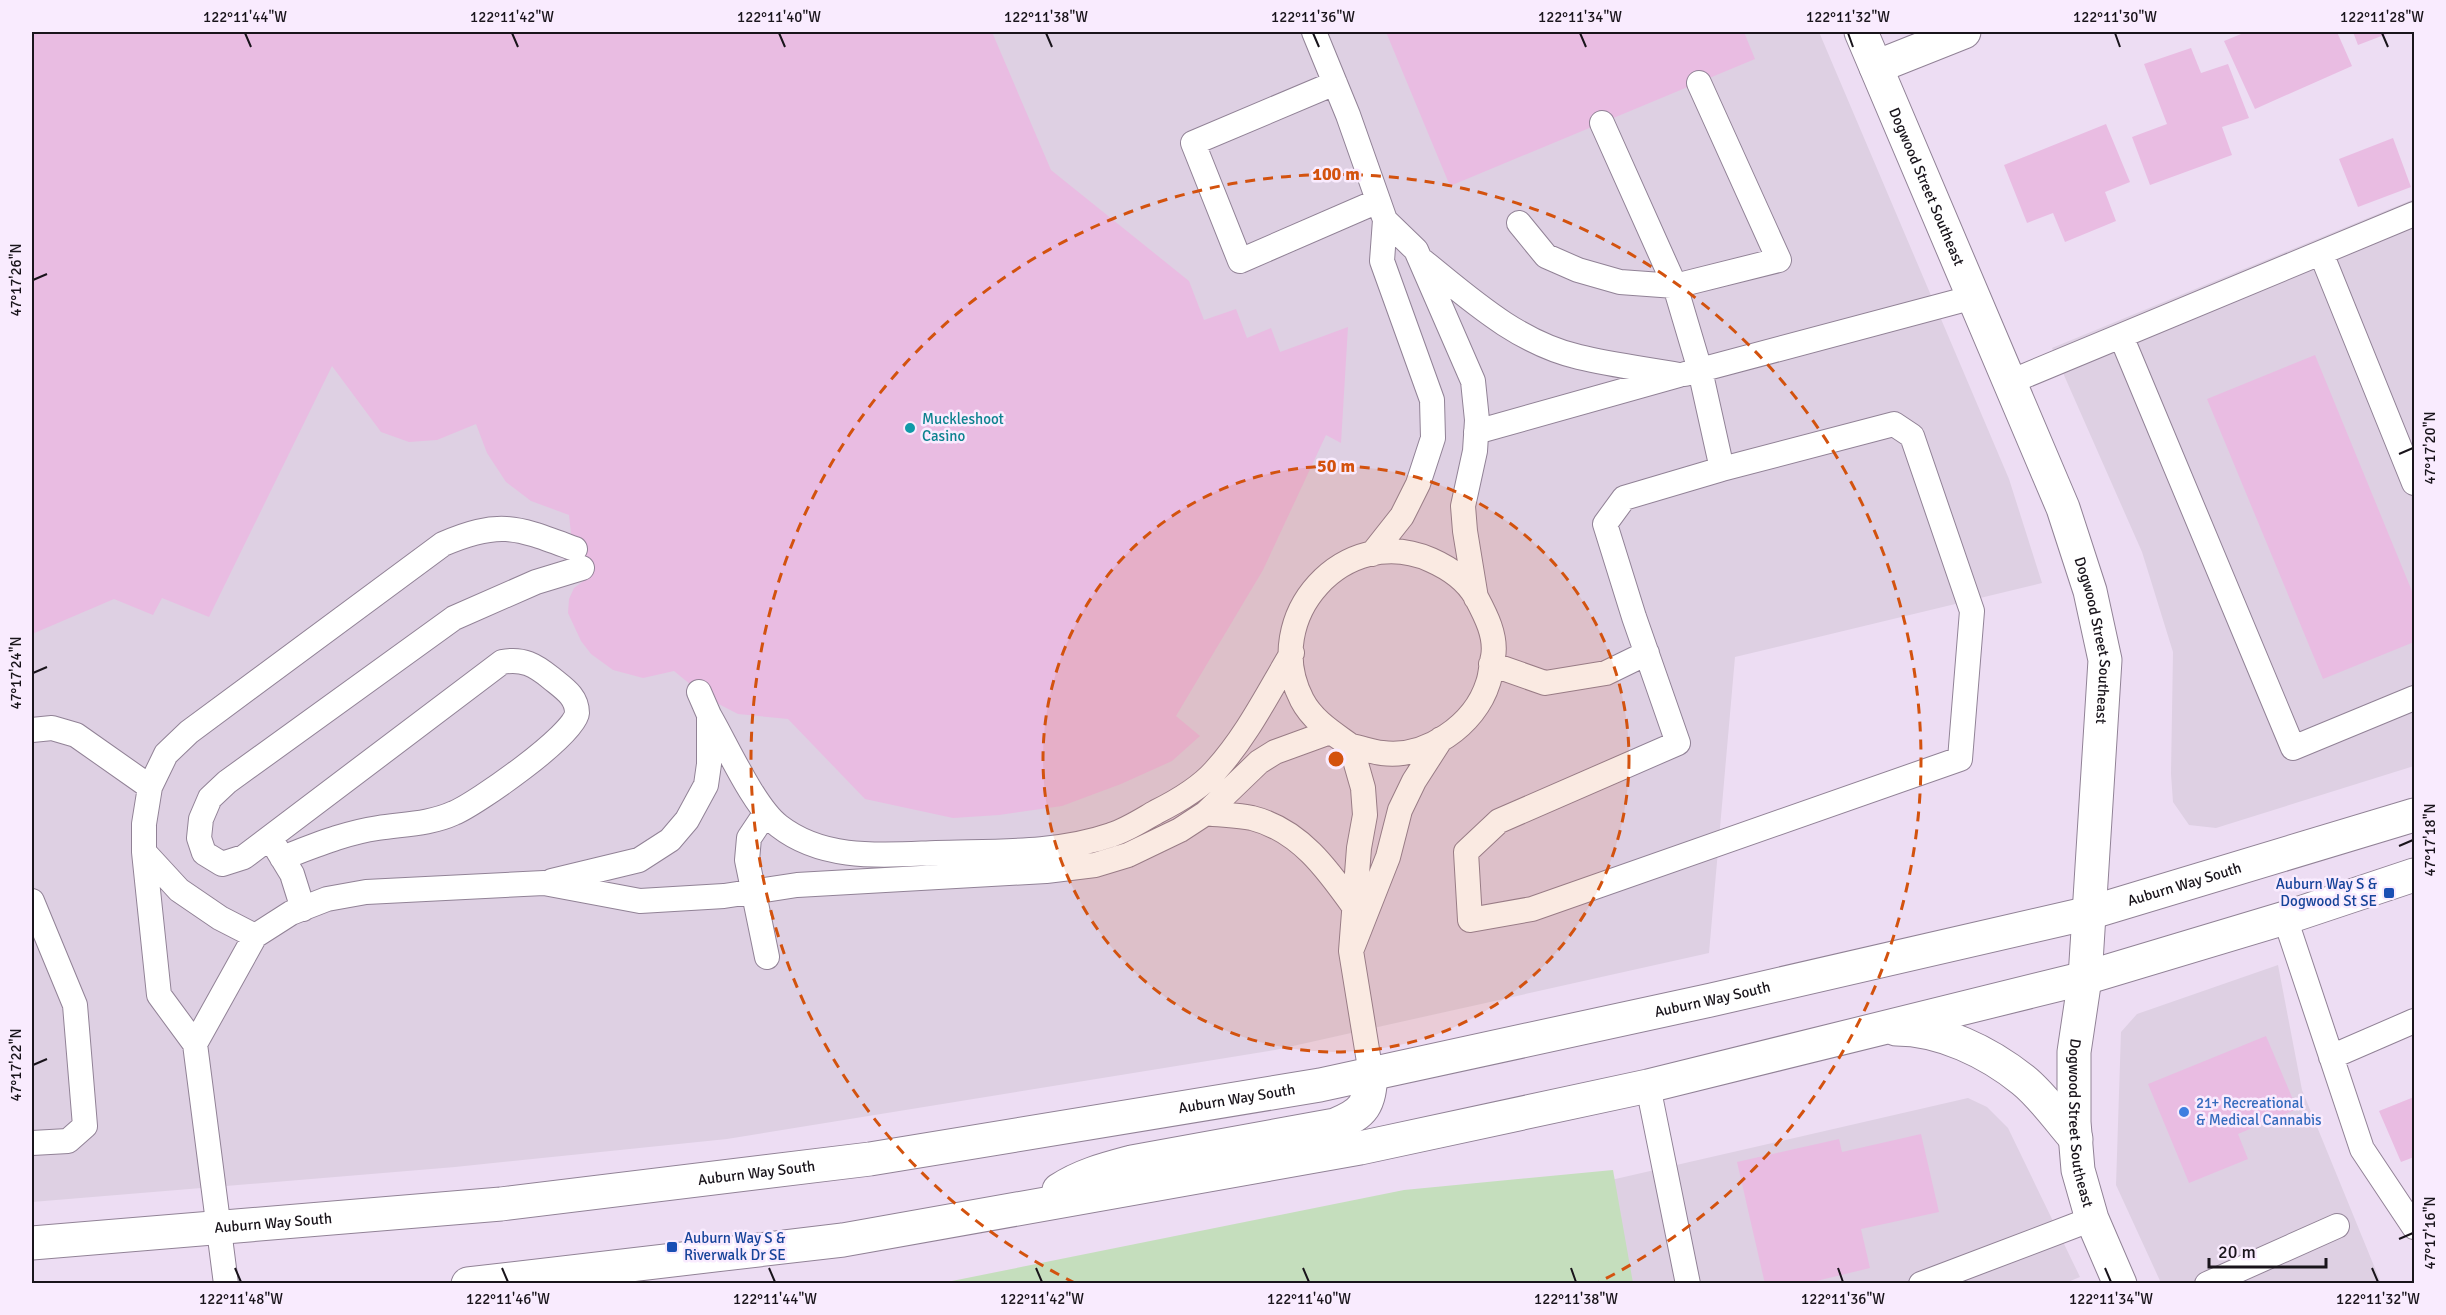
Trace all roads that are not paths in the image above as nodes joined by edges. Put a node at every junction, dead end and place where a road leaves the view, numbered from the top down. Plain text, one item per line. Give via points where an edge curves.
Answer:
1 (1314, 32) edge
2 (1861, 32) edge
3 (1964, 32) edge
4 (1876, 67) junction
5 (1335, 83) junction
6 (1700, 83) dead end
7 (1602, 123) dead end
8 (1381, 211) junction
9 (2415, 214) edge
10 (1519, 224) dead end
11 (2321, 253) junction
12 (1420, 258) junction
13 (1674, 285) junction
14 (1974, 297) junction
15 (2121, 336) junction
16 (1690, 373) junction
17 (2010, 382) junction
18 (1476, 432) junction
19 (1722, 469) junction
20 (2415, 483) edge
21 (1372, 554) junction
22 (1476, 598) junction
23 (1292, 653) junction
24 (1647, 653) junction
25 (1491, 664) junction
26 (699, 692) dead end
27 (2415, 698) edge
28 (709, 715) junction
29 (32, 730) edge
30 (1330, 732) junction
31 (1441, 739) junction
32 (1352, 746) junction
33 (150, 787) junction
34 (1206, 813) junction
35 (765, 814) junction
36 (2415, 815) edge
37 (276, 848) junction
38 (144, 852) junction
39 (2415, 875) edge
40 (544, 883) junction
41 (753, 892) junction
42 (32, 901) edge
43 (1355, 908) junction
44 (303, 909) junction
45 (2089, 913) junction
46 (2285, 918) junction
47 (255, 936) junction
48 (1351, 951) junction
49 (767, 957) dead end
50 (2085, 978) junction
51 (2415, 1021) edge
52 (1873, 1029) junction
53 (195, 1044) junction
54 (2331, 1057) junction
55 (1371, 1074) junction
56 (1648, 1086) junction
57 (2076, 1139) junction
58 (32, 1143) edge
59 (1049, 1203) junction
60 (2092, 1219) junction
61 (2337, 1226) dead end
62 (218, 1227) junction
63 (2415, 1227) edge
64 (32, 1242) edge
65 (226, 1284) edge
66 (468, 1284) edge
67 (1688, 1284) edge
68 (1921, 1284) edge
69 (2120, 1284) edge
70 (2207, 1284) edge

1 - 5 lane
2 - 4 main road, Dogwood Street Southeast
3 - 4 main road
4 - 14 main road, Dogwood Street Southeast
5 - 8 lane
5 - 8 lane via 1193,143 1240,261
6 - 13 lane via 1779,260
7 - 13 lane
8 - 12 lane
8 - 21 lane via 1382,261 1432,400 1433,438 1418,484 1402,516
9 - 11 lane
10 - 13 lane via 1546,256 1578,270 1620,282
11 - 15 lane
11 - 20 lane
12 - 16 lane via 1492,318 1538,343 1578,357
12 - 18 lane via 1473,381
13 - 16 lane
14 - 16 lane
14 - 17 main road, Dogwood Street Southeast
15 - 17 lane
15 - 27 lane via 2293,748
16 - 18 lane
16 - 19 lane
17 - 45 main road, Dogwood Street Southeast via 2063,508 2090,591 2104,660
18 - 22 lane via 1463,506
19 - 24 lane via 1624,498 1605,524
19 - 24 lane via 1894,424 1912,436 1972,611 1960,759 1532,909 1470,920 1467,852 1499,821 1678,743
21 - 22 lane via 1418,554 1448,567
21 - 23 lane via 1352,559 1324,577 1303,603 1292,635
22 - 25 lane via 1488,619 1494,652
23 - 30 lane via 1292,669 1302,701
23 - 35 lane via 1243,737 1214,773 1175,802 1114,834 1081,844 1038,849 881,856 843,853 808,843
24 - 25 lane via 1606,673 1545,683
25 - 31 lane via 1488,684 1472,713
26 - 28 lane
28 - 35 lane
28 - 40 lane via 706,785 687,820 670,840 639,860
29 - 33 lane via 52,728 75,735
30 - 32 lane
30 - 34 lane via 1267,757
31 - 32 lane via 1418,750 1384,754
31 - 48 lane via 1400,810 1388,857
32 - 43 lane via 1364,789 1365,815
33 - 37 lane via 166,754 189,732 443,544 473,531 514,528 578,559 454,618 210,798 201,819 199,838 204,853 222,864
33 - 38 lane
34 - 41 lane via 1128,855 1095,865 797,885
34 - 43 lane via 1252,818 1280,828 1326,867
35 - 41 lane via 749,838 747,860
36 - 45 main road, Auburn Way South
37 - 37 lane via 502,662 517,659 538,667 574,698 577,715 569,730 492,792 454,813 423,823
37 - 44 lane via 292,874
38 - 47 lane via 179,890
38 - 53 lane via 159,995
39 - 46 main road
40 - 41 lane via 639,901
40 - 44 lane via 366,892 327,899
41 - 49 lane
42 - 58 lane via 75,1005 85,1126 68,1141
43 - 48 lane
44 - 47 lane
45 - 50 main road, Dogwood Street Southeast
45 - 55 main road, Auburn Way South
46 - 50 main road
46 - 54 lane
47 - 53 lane
48 - 55 lane
50 - 52 main road
50 - 57 main road, Dogwood Street Southeast via 2074,1052
51 - 54 lane
52 - 56 main road
52 - 57 main road via 1918,1029 1962,1044 1997,1062 2024,1082
53 - 62 lane
54 - 63 lane via 2362,1149
55 - 59 main road via 1364,1109 1335,1125 1105,1169 1076,1180
55 - 62 main road, Auburn Way South via 870,1159 501,1204
56 - 59 main road via 1360,1148
56 - 67 lane
57 - 60 main road, Dogwood Street Southeast via 2078,1170
59 - 66 main road via 843,1240
60 - 68 lane
60 - 69 main road, Dogwood Street Southeast
61 - 70 lane
62 - 64 main road, Auburn Way South
62 - 65 lane

